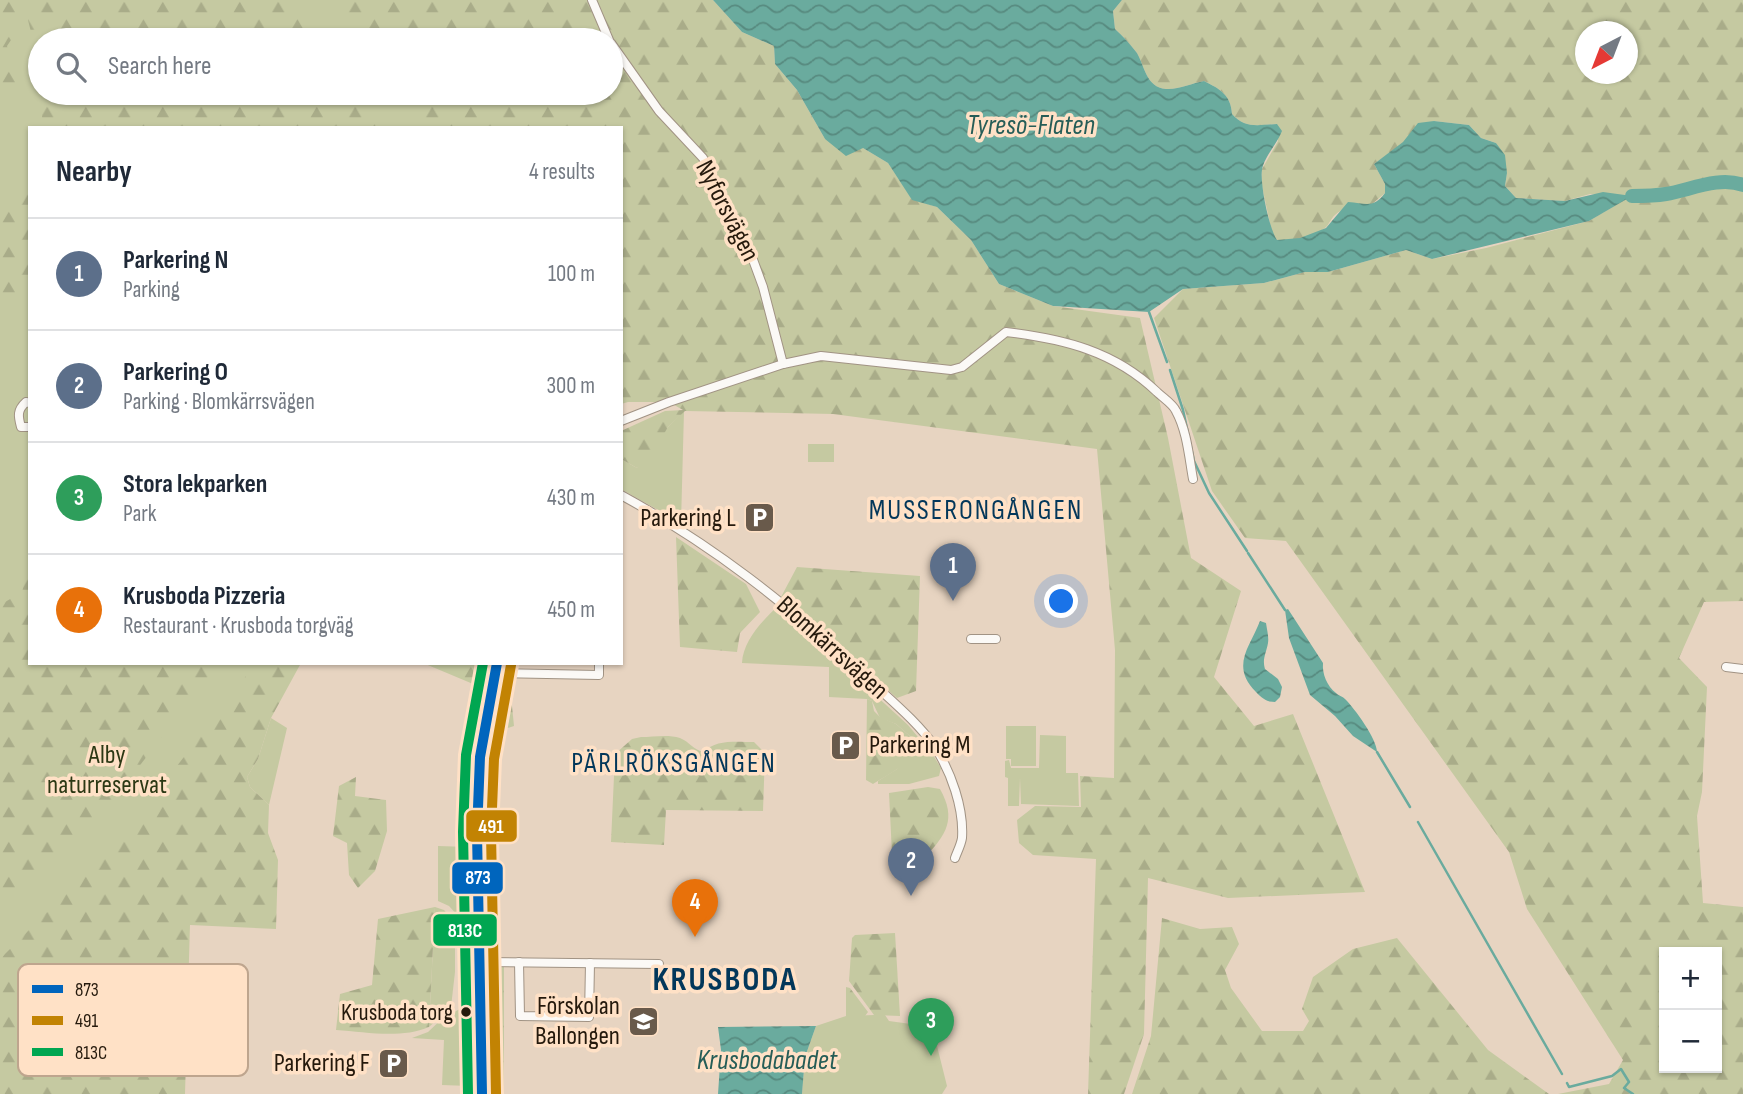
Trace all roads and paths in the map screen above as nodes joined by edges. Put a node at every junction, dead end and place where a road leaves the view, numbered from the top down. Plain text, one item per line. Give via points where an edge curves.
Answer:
1 (592, 0) edge
2 (604, 28) edge
3 (623, 60) edge
4 (783, 365) junction
5 (28, 402) edge
6 (623, 420) edge
7 (28, 427) edge
8 (1193, 479) dead end
9 (623, 496) edge
10 (971, 639) dead end
11 (996, 639) dead end
12 (525, 665) edge
13 (599, 665) edge
14 (1726, 667) dead end
15 (495, 668) edge
16 (1743, 669) edge
17 (524, 674) junction
18 (955, 858) dead end
19 (480, 962) junction
20 (519, 962) junction
21 (590, 963) junction
22 (657, 984) dead end
23 (482, 1094) edge

1 - 2 street, Nyforsvägen
3 - 4 street, Nyforsvägen via 659,111 703,158 752,257
4 - 6 street
4 - 8 street via 821,356 951,370 962,367 1006,332 1083,346 1138,374 1176,410
5 - 7 street via 18,413 21,427
9 - 18 street, Blomkärrsvägen via 672,523 758,582 926,735 956,794 962,838
10 - 11 street
12 - 17 street
13 - 17 street via 599,675
14 - 16 street
15 - 17 street
15 - 19 street via 480,757
19 - 20 street
19 - 23 street
20 - 21 street
20 - 21 street via 520,1016 589,1017
21 - 22 street via 659,964

